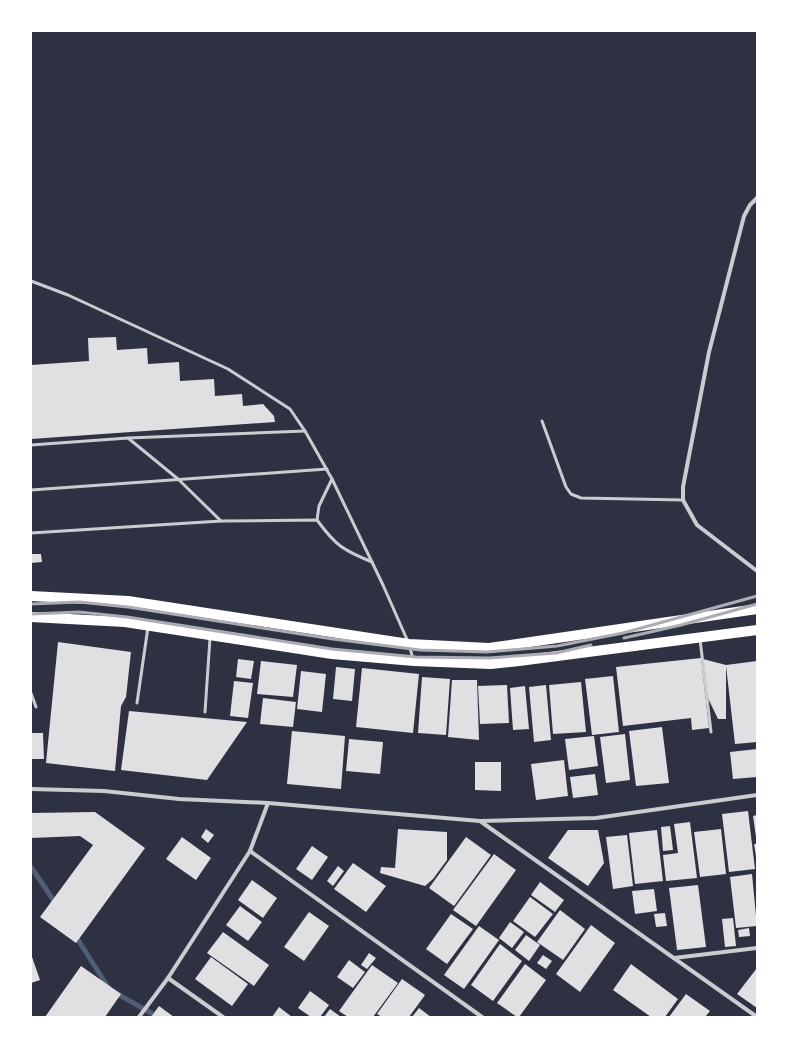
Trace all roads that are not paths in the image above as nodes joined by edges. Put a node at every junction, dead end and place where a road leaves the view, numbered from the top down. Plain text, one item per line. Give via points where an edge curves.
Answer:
1 (757, 198) edge
2 (31, 281) edge
3 (542, 421) dead end
4 (305, 431) junction
5 (128, 438) junction
6 (31, 445) edge
7 (327, 469) junction
8 (178, 479) junction
9 (332, 480) junction
10 (31, 490) edge
11 (683, 500) junction
12 (317, 520) junction
13 (221, 521) junction
14 (31, 533) edge
15 (372, 562) junction
16 (757, 571) edge
17 (31, 596) edge
18 (757, 609) edge
19 (31, 617) edge
20 (148, 626) junction
21 (757, 630) edge
22 (211, 635) junction
23 (700, 637) junction
24 (409, 644) junction
25 (414, 661) junction
26 (31, 693) edge
27 (137, 703) dead end
28 (36, 707) dead end
29 (204, 712) dead end
30 (711, 732) dead end
31 (31, 789) edge
32 (757, 796) edge
33 (268, 803) junction
34 (480, 821) junction
35 (250, 851) junction
36 (757, 948) edge
37 (674, 958) junction
38 (168, 978) junction
39 (139, 1017) edge
40 (223, 1017) edge
41 (482, 1017) edge
42 (757, 1017) edge

1 - 11 street via 744,216 709,352 683,487
2 - 4 lane via 68,295 228,368 290,409
3 - 11 lane via 566,487 572,494 581,498
4 - 5 lane
4 - 7 lane
5 - 6 lane
5 - 8 lane
7 - 8 lane
7 - 9 lane
8 - 10 lane
8 - 13 lane
9 - 12 lane via 319,506
9 - 15 lane
11 - 16 street via 696,525
12 - 13 lane
12 - 15 lane via 340,547
13 - 14 lane
15 - 24 lane
17 - 24 main road via 128,601
18 - 24 main road via 509,646 489,648
19 - 20 main road via 125,622
20 - 22 main road
20 - 27 lane
21 - 23 main road
22 - 25 main road via 332,654
22 - 29 lane
23 - 25 main road via 491,664
23 - 30 lane
24 - 25 lane
26 - 28 lane
31 - 33 street via 104,791 179,799
32 - 34 street via 596,818
33 - 34 street
33 - 35 street
34 - 37 street
35 - 38 street
35 - 41 street
36 - 37 street
37 - 42 street
38 - 39 street
38 - 40 street

